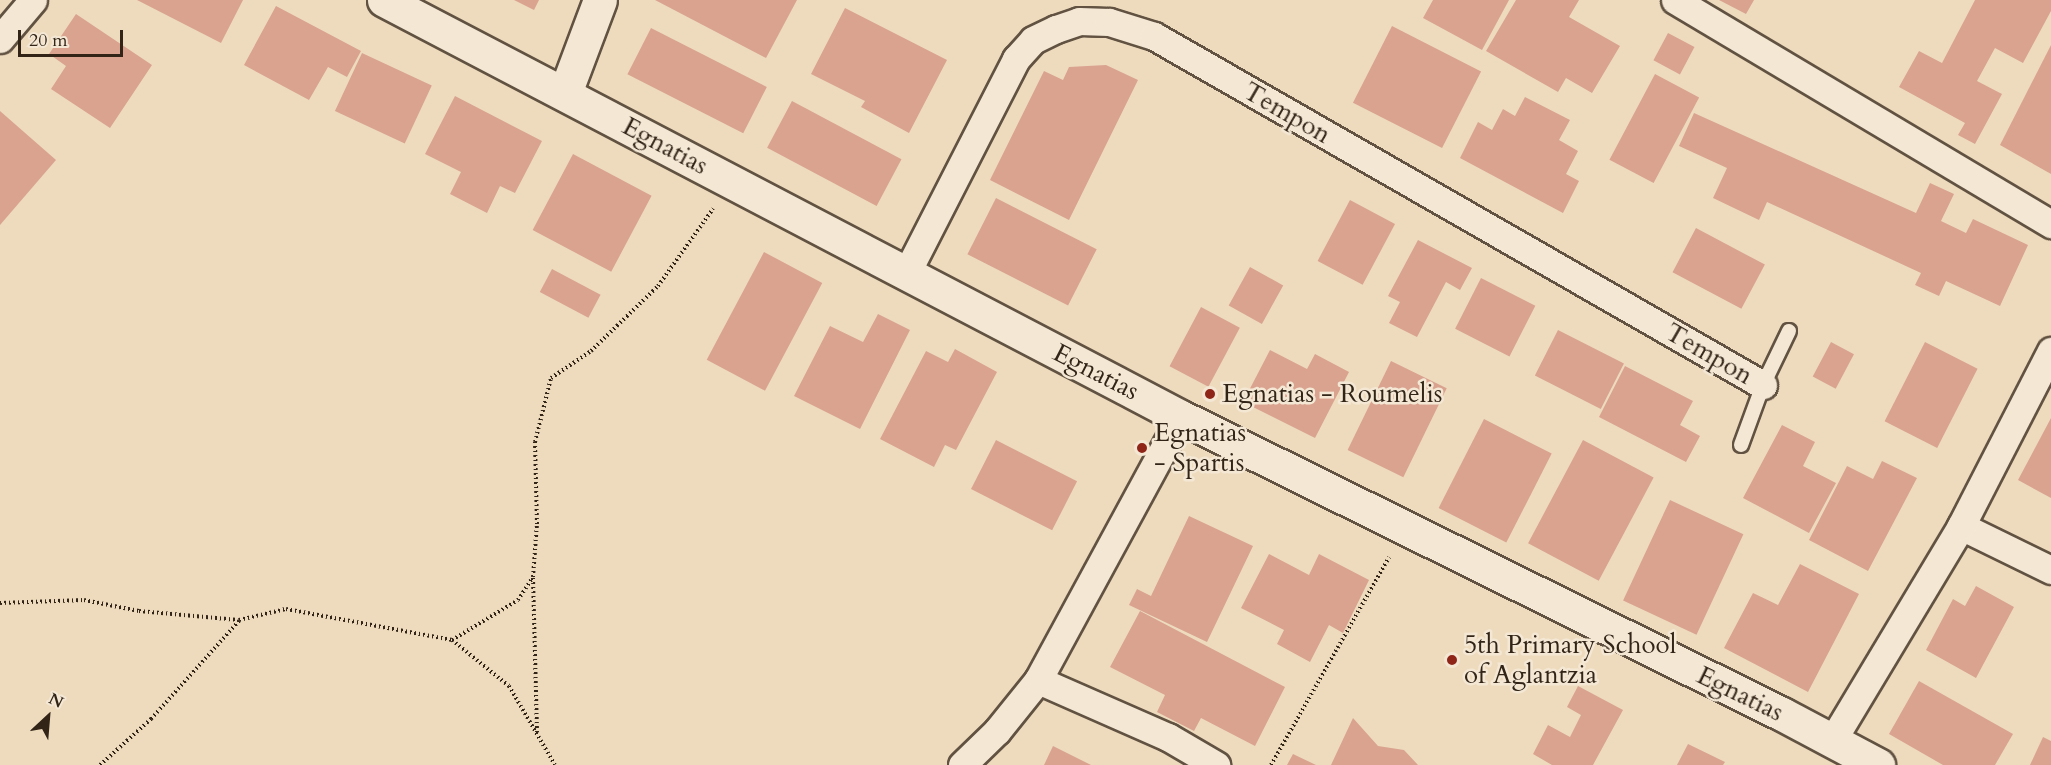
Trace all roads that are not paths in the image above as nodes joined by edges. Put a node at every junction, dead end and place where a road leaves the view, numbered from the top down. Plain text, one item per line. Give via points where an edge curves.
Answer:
1 (33, 0) edge
2 (384, 0) edge
3 (600, 0) edge
4 (1675, 0) edge
5 (0, 39) edge
6 (565, 93) junction
7 (2051, 224) edge
8 (906, 274) junction
9 (1789, 331) dead end
10 (2051, 351) edge
11 (1763, 384) junction
12 (1181, 417) junction
13 (1741, 446) dead end
14 (1961, 526) junction
15 (2051, 570) edge
16 (1038, 680) junction
17 (1832, 741) junction
18 (962, 765) edge
19 (1216, 765) edge
20 (1878, 765) edge

1 - 5 street
2 - 6 street, Egnatias
3 - 6 street
4 - 7 street
6 - 8 street, Egnatias
8 - 11 street, Tempon via 1016,60 1032,40 1079,21 1109,22 1154,36
8 - 12 street, Egnatias
9 - 11 lane
10 - 14 street
11 - 13 lane
12 - 16 street
12 - 17 street, Egnatias
14 - 15 street
14 - 17 street
16 - 18 street via 997,731
16 - 19 street via 1168,738
17 - 20 street, Egnatias

